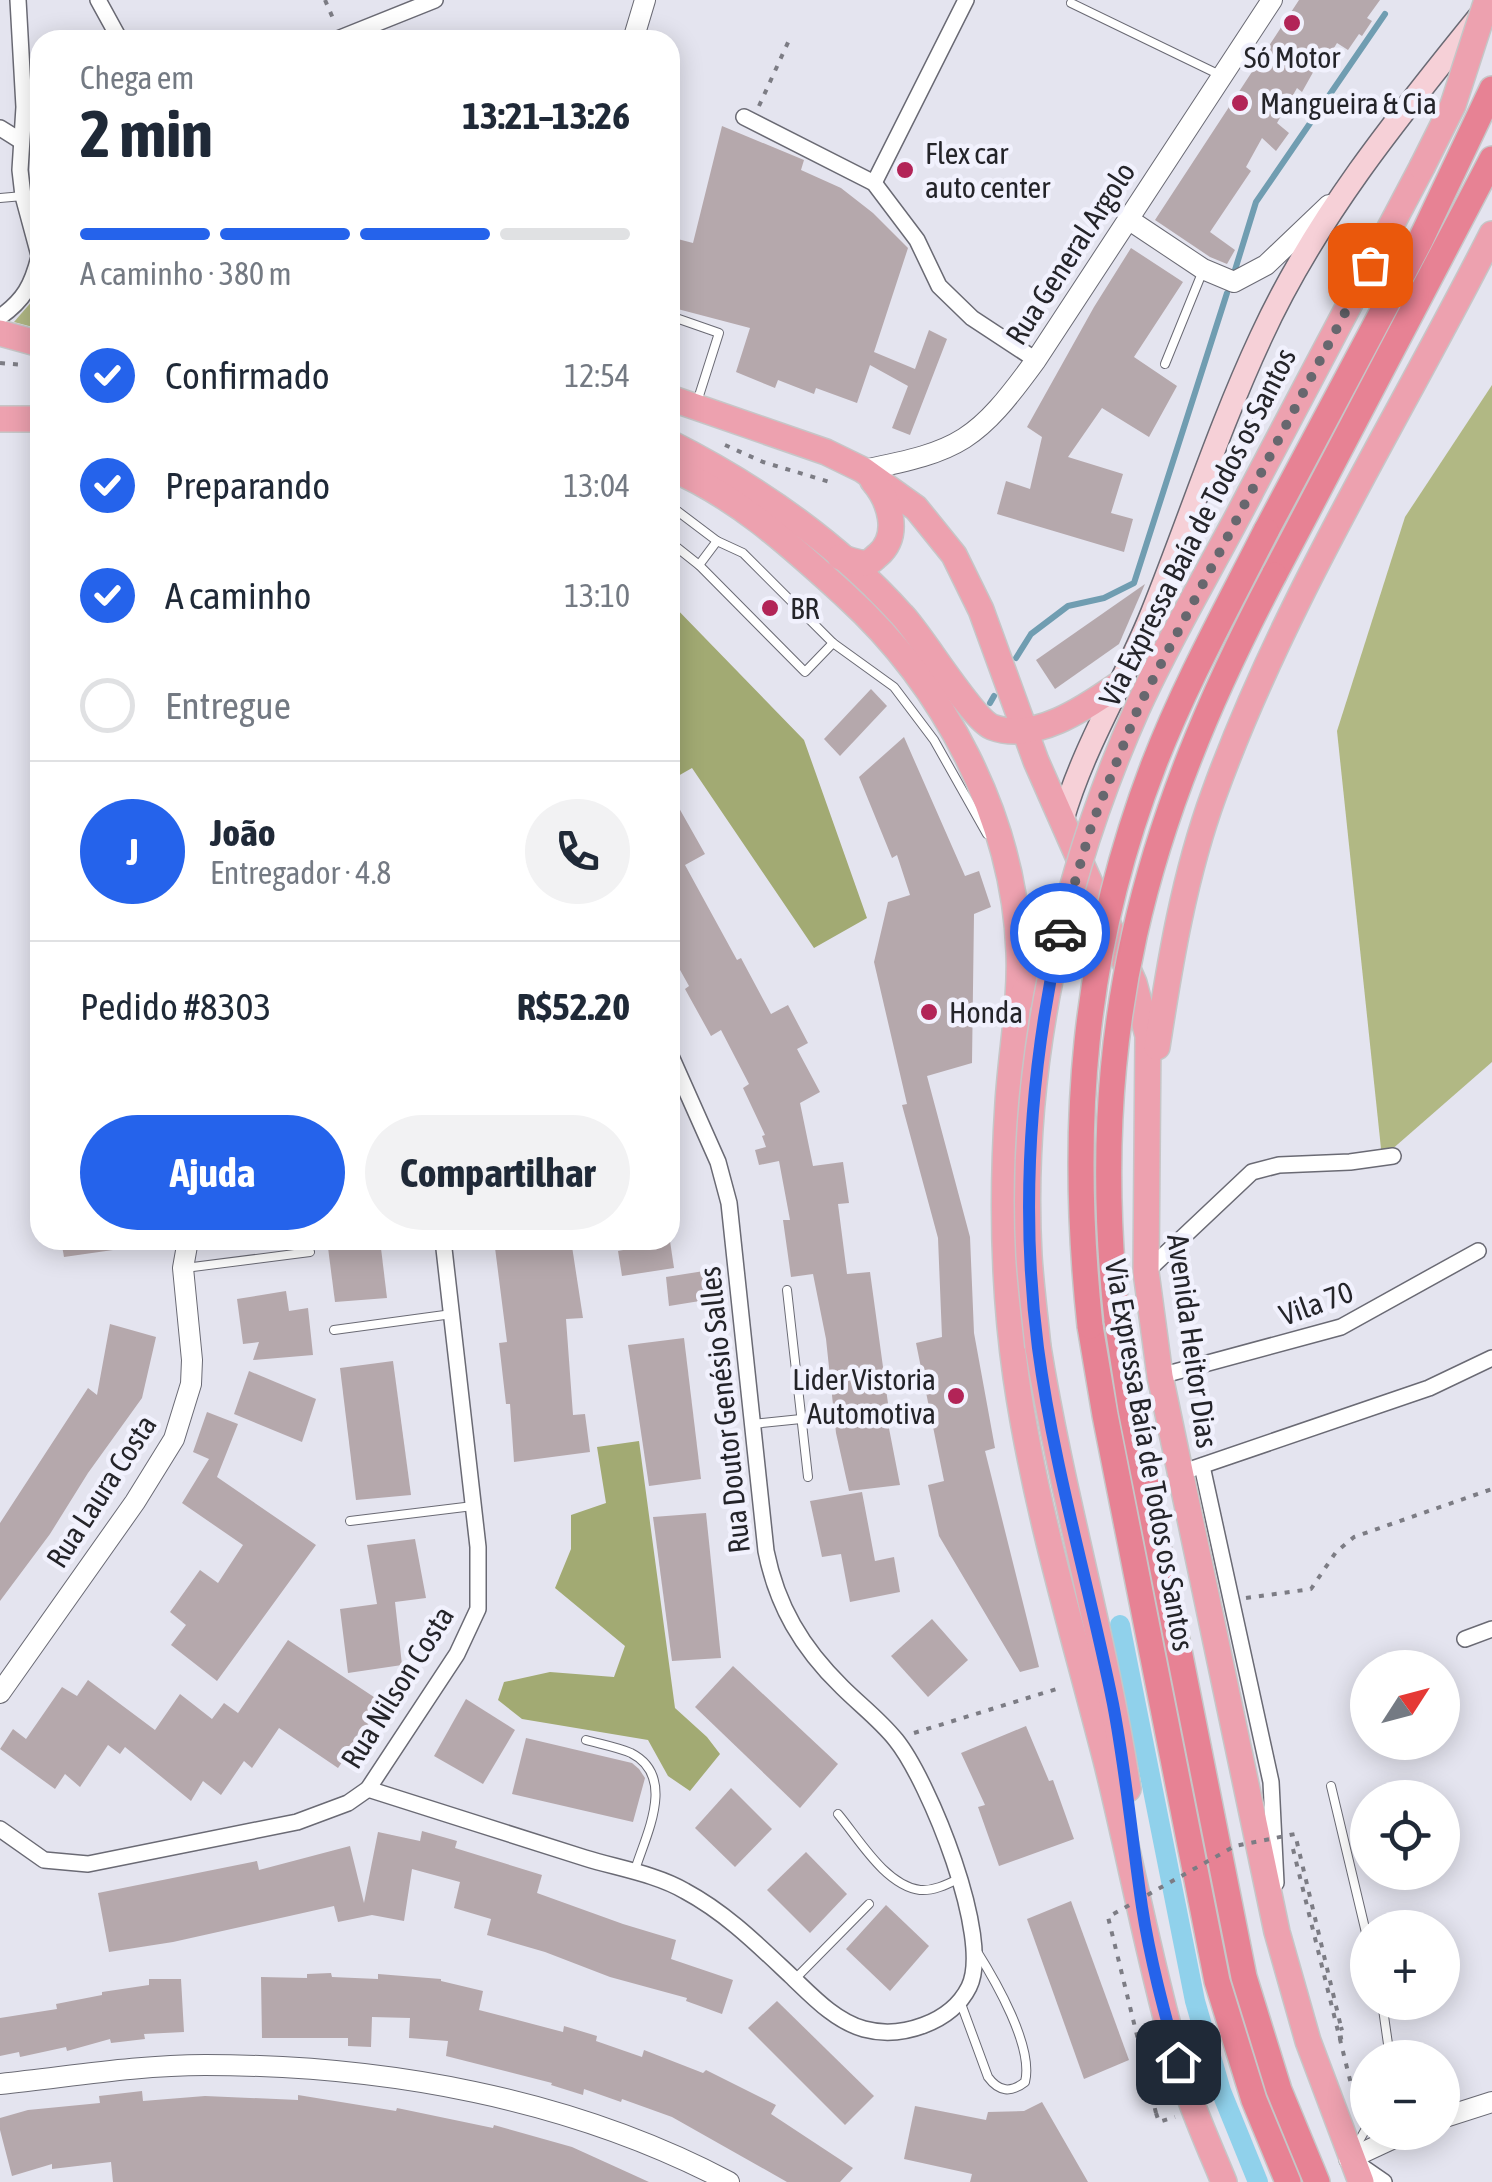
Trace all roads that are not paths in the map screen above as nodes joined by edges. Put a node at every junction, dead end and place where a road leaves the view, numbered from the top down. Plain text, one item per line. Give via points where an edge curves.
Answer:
1 (18, 0) edge
2 (98, 0) edge
3 (434, 0) edge
4 (645, 0) edge
5 (966, 0) edge
6 (1272, 0) edge
7 (1490, 1) edge
8 (1071, 3) dead end
9 (0, 21) edge
10 (114, 30) edge
11 (358, 30) edge
12 (636, 30) edge
13 (18, 36) junction
14 (1222, 76) junction
15 (1492, 89) edge
16 (748, 119) road end
17 (0, 128) edge
18 (21, 142) junction
19 (1492, 159) edge
20 (874, 182) junction
21 (1347, 188) junction
22 (24, 196) junction
23 (0, 198) edge
24 (1128, 219) junction
25 (30, 221) edge
26 (1492, 234) edge
27 (1203, 268) junction
28 (30, 288) edge
29 (0, 317) edge
30 (680, 319) edge
31 (0, 333) edge
32 (30, 353) edge
33 (1036, 360) junction
34 (1165, 364) dead end
35 (680, 401) edge
36 (696, 406) junction
37 (0, 419) edge
38 (30, 420) edge
39 (680, 449) edge
40 (863, 470) junction
41 (680, 474) edge
42 (680, 518) edge
43 (717, 541) junction
44 (680, 550) edge
45 (840, 556) junction
46 (699, 565) junction
47 (833, 643) junction
48 (1118, 685) junction
49 (1024, 730) junction
50 (1062, 821) junction
51 (1005, 858) junction
52 (1120, 951) junction
53 (1018, 1005) junction
54 (680, 1076) edge
55 (1149, 1098) junction
56 (1393, 1156) dead end
57 (186, 1250) edge
58 (444, 1250) edge
59 (1478, 1251) dead end
60 (310, 1252) dead end
61 (183, 1268) junction
62 (1146, 1272) junction
63 (787, 1290) dead end
64 (452, 1314) junction
65 (334, 1330) dead end
66 (1492, 1358) edge
67 (1160, 1376) junction
68 (801, 1419) junction
69 (753, 1424) junction
70 (1190, 1469) junction
71 (808, 1478) dead end
72 (473, 1506) junction
73 (350, 1521) dead end
74 (1492, 1629) edge
75 (1464, 1638) dead end
76 (0, 1693) edge
77 (586, 1740) dead end
78 (1331, 1786) dead end
79 (368, 1789) junction
80 (838, 1814) dead end
81 (3, 1833) edge
82 (634, 1873) junction
83 (958, 1879) junction
84 (869, 1904) dead end
85 (1142, 1908) junction
86 (1361, 1910) edge
87 (1277, 1932) junction
88 (976, 1950) junction
89 (795, 1980) junction
90 (960, 2001) junction
91 (0, 2084) edge
92 (1492, 2102) edge
93 (1460, 2112) edge
94 (1382, 2150) edge
95 (1355, 2170) edge
96 (729, 2182) edge
97 (1224, 2182) edge
98 (1288, 2182) edge
99 (1318, 2182) edge
100 (1384, 2182) edge

1 - 13 street
2 - 10 street
3 - 11 street
4 - 12 street
5 - 20 street
6 - 14 street, Rua General Argolo
7 - 21 main road
7 - 85 main road, Via Expressa Baía de Todos os Santos, bridge via 1453,105 1139,706 1092,824 1059,936 1031,1123 1029,1256 1060,1468 1123,1758
8 - 14 lane
9 - 13 street
13 - 18 street
14 - 24 street, Rua General Argolo
15 - 98 highway, Via Expressa Baía de Todos os Santos, bridge via 1190,678 1154,765 1102,934 1080,1110 1081,1236 1104,1415 1217,1981
16 - 20 street
17 - 18 street
18 - 22 street
19 - 99 highway, Via Expressa Baía de Todos os Santos, bridge via 1215,692 1152,860 1114,1052 1107,1176 1117,1320 1244,1977 1279,2090
20 - 33 street via 917,240 939,286
21 - 27 street via 1243,280 1226,281
21 - 48 main road via 1262,334
22 - 23 lane
22 - 25 street
24 - 27 street
24 - 33 street, Rua General Argolo
26 - 55 main road via 1266,666 1223,770 1189,875
27 - 34 lane
28 - 29 street
30 - 36 lane via 719,333
31 - 32 main road
33 - 40 street, Rua General Argolo via 967,438 933,455
35 - 36 main road, Avenida Heitor Dias
36 - 40 main road, Avenida Heitor Dias
37 - 38 main road
39 - 45 main road via 783,511
40 - 45 main road via 887,502 888,542 871,562
40 - 49 main road, Avenida Heitor Dias via 916,508 954,555
41 - 51 main road via 772,530 891,640 966,756
42 - 43 lane
43 - 46 lane
43 - 47 lane via 743,553
44 - 46 lane
45 - 49 main road via 902,614 988,726
46 - 47 lane via 805,672
47 - 51 lane via 914,710
48 - 49 main road via 1077,711
48 - 50 main road
49 - 50 main road, Avenida Heitor Dias
50 - 52 main road, Avenida Heitor Dias
51 - 53 main road via 1019,954
52 - 53 main road via 1087,941 1068,944 1050,954
52 - 55 main road, Avenida Heitor Dias via 1144,1012
53 - 85 main road via 1004,1182 1016,1377 1042,1520
54 - 69 street, Rua Doutor Genésio Salles via 729,1202
55 - 62 main road, Avenida Heitor Dias
56 - 62 street via 1252,1172
57 - 61 street, Rua Laura Costa
58 - 64 street, Rua Nilson Costa
59 - 67 street, Vila 70 via 1341,1327
60 - 61 lane
61 - 76 street, Rua Laura Costa via 191,1384 174,1439
62 - 67 main road, Avenida Heitor Dias
63 - 68 lane
64 - 65 lane
64 - 72 street, Rua Nilson Costa
66 - 70 street via 1429,1388
67 - 70 main road, Avenida Heitor Dias
68 - 69 lane
68 - 71 lane
69 - 83 street, Rua Doutor Genésio Salles via 766,1551 785,1614 819,1664 895,1739 925,1788
70 - 87 main road, Avenida Heitor Dias
70 - 87 street via 1231,1600 1272,1795
72 - 73 lane
72 - 79 street, Rua Nilson Costa via 480,1580 470,1632
74 - 75 street
77 - 82 lane via 628,1752 654,1774 655,1806
78 - 86 lane
79 - 81 street, Rua Nilson Costa via 297,1822 88,1864 44,1860
79 - 82 street
80 - 83 lane via 906,1886 923,1890
82 - 89 street via 707,1903
83 - 88 street, Rua Doutor Genésio Salles
84 - 89 lane
85 - 97 main road via 1178,2062
87 - 95 main road, Avenida Heitor Dias
88 - 90 street, Rua Doutor Genésio Salles via 975,1970
88 - 90 lane via 1004,1998 1027,2062 1025,2082 1006,2090 995,2086
89 - 90 street via 841,2019 883,2032 927,2024
91 - 96 street via 201,2065 389,2078 591,2121
92 - 93 street
94 - 95 street
95 - 100 street

